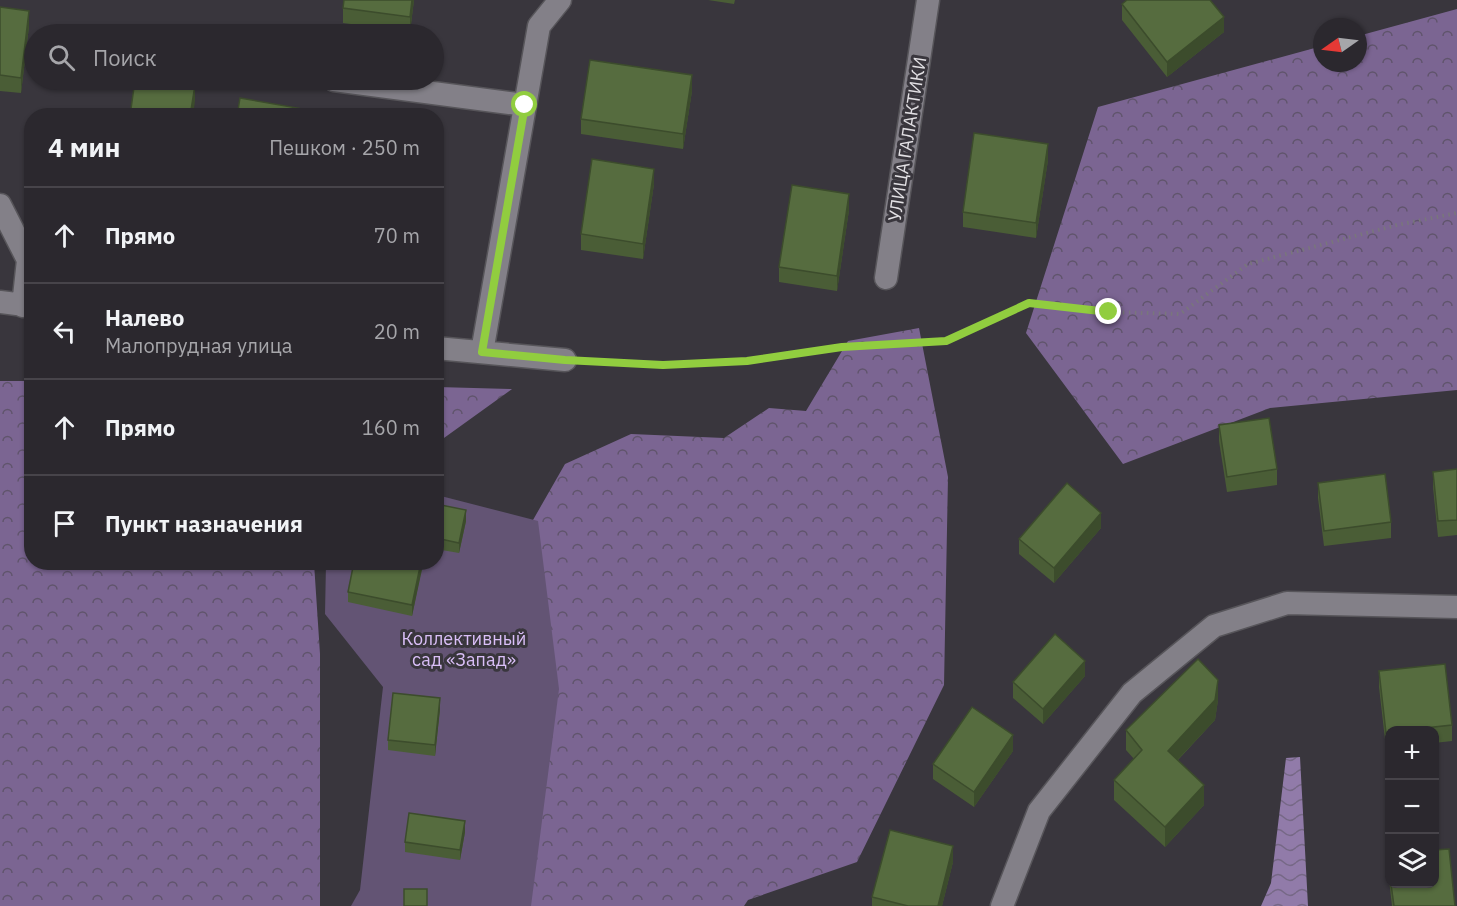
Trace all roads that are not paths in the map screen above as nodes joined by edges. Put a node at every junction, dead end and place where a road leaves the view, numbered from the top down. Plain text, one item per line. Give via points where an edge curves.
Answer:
1 (560, 0) edge
2 (928, 0) edge
3 (410, 90) edge
4 (525, 105) junction
5 (0, 205) edge
6 (24, 252) edge
7 (886, 278) dead end
8 (0, 302) edge
9 (24, 306) edge
10 (444, 349) edge
11 (482, 352) junction
12 (565, 360) road end
13 (1457, 607) edge
14 (1002, 906) edge

1 - 4 street via 539,26
2 - 7 street, УЛИЦА ГАЛАКТИКИ
3 - 4 street
4 - 11 street
5 - 6 street
8 - 9 street
10 - 11 street
11 - 12 street
13 - 14 street via 1287,603 1214,626 1132,693 1039,811

